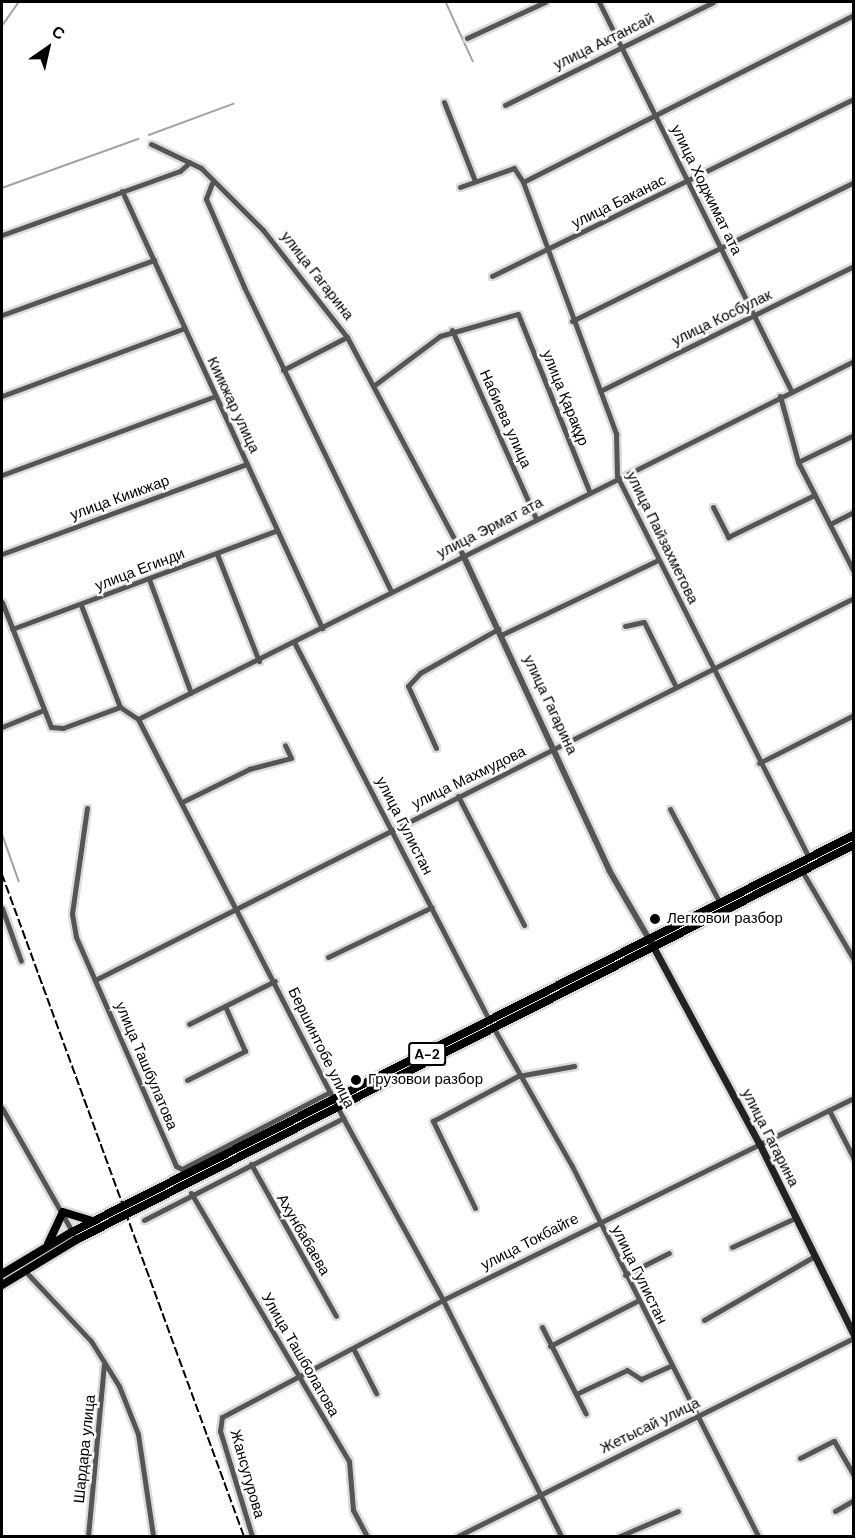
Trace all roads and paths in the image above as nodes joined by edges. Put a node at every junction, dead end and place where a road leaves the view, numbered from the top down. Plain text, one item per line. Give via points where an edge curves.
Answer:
1 (545, 2) edge
2 (599, 2) edge
3 (713, 2) edge
4 (854, 15) edge
5 (468, 38) dead end
6 (622, 46) junction
7 (854, 99) edge
8 (444, 102) dead end
9 (505, 105) dead end
10 (656, 115) junction
11 (151, 144) dead end
12 (190, 162) junction
13 (475, 181) junction
14 (689, 181) junction
15 (523, 182) junction
16 (854, 182) edge
17 (212, 183) junction
18 (460, 187) dead end
19 (123, 192) junction
20 (2, 235) edge
21 (722, 249) junction
22 (548, 250) junction
23 (154, 260) junction
24 (854, 266) edge
25 (492, 276) dead end
26 (2, 315) edge
27 (754, 315) junction
28 (572, 321) junction
29 (184, 328) junction
30 (452, 330) junction
31 (347, 336) junction
32 (854, 361) edge
33 (283, 370) junction
34 (376, 384) junction
35 (791, 390) junction
36 (600, 391) junction
37 (2, 396) edge
38 (214, 396) junction
39 (780, 396) junction
40 (854, 435) edge
41 (798, 462) junction
42 (247, 464) junction
43 (2, 475) edge
44 (616, 476) junction
45 (589, 491) junction
46 (814, 495) junction
47 (713, 507) dead end
48 (854, 512) edge
49 (536, 519) junction
50 (830, 524) junction
51 (276, 531) junction
52 (2, 554) edge
53 (217, 554) junction
54 (463, 555) junction
55 (658, 560) junction
56 (854, 572) edge
57 (149, 579) junction
58 (391, 591) junction
59 (854, 598) edge
60 (2, 602) edge
61 (81, 605) junction
62 (625, 626) dead end
63 (322, 628) junction
64 (12, 629) junction
65 (500, 632) junction
66 (294, 642) junction
67 (259, 660) junction
68 (712, 670) junction
69 (676, 687) junction
70 (191, 693) junction
71 (120, 707) junction
72 (41, 711) junction
73 (854, 715) edge
74 (138, 718) junction
75 (2, 727) edge
76 (285, 745) dead end
77 (436, 747) dead end
78 (555, 748) junction
79 (759, 763) junction
80 (458, 796) junction
81 (182, 802) junction
82 (87, 808) dead end
83 (670, 809) dead end
84 (393, 829) junction
85 (854, 835) edge
86 (854, 845) edge
87 (809, 858) junction
88 (802, 871) junction
89 (720, 903) junction
90 (238, 906) junction
91 (432, 906) junction
92 (2, 908) edge
93 (524, 925) dead end
94 (652, 943) junction
95 (328, 957) dead end
96 (854, 960) edge
97 (21, 961) dead end
98 (95, 980) junction
99 (275, 981) junction
100 (225, 1006) junction
101 (189, 1024) dead end
102 (491, 1024) junction
103 (574, 1066) dead end
104 (518, 1076) junction
105 (187, 1080) dead end
106 (330, 1092) junction
107 (854, 1098) edge
108 (336, 1105) junction
109 (2, 1108) edge
110 (829, 1110) junction
111 (343, 1118) junction
112 (759, 1143) junction
113 (854, 1159) edge
114 (250, 1164) junction
115 (191, 1193) junction
116 (476, 1208) dead end
117 (63, 1212) junction
118 (795, 1218) junction
119 (99, 1220) junction
120 (144, 1220) dead end
121 (600, 1220) junction
122 (74, 1236) junction
123 (732, 1247) dead end
124 (44, 1249) junction
125 (669, 1253) dead end
126 (815, 1256) junction
127 (25, 1271) junction
128 (2, 1274) edge
129 (625, 1275) junction
130 (2, 1285) edge
131 (443, 1299) junction
132 (637, 1301) junction
133 (336, 1316) dead end
134 (704, 1320) dead end
135 (542, 1327) dead end
136 (854, 1336) edge
137 (550, 1346) junction
138 (353, 1347) junction
139 (104, 1363) junction
140 (670, 1366) junction
141 (296, 1377) junction
142 (376, 1392) dead end
143 (576, 1394) junction
144 (586, 1414) dead end
145 (222, 1417) joint
146 (696, 1417) junction
147 (800, 1458) dead end
148 (854, 1475) edge
149 (540, 1494) junction
150 (854, 1500) edge
151 (678, 1511) dead end
152 (835, 1511) dead end
153 (87, 1536) edge
154 (153, 1536) edge
155 (252, 1536) edge
156 (367, 1536) edge
157 (458, 1536) edge
158 (561, 1536) edge
159 (620, 1536) edge
160 (758, 1536) edge

1 - 5 street
2 - 6 street, улица Ходжимат ата
3 - 6 street, улица Актансай
4 - 10 street
6 - 9 street, улица Актансай
6 - 10 street, улица Ходжимат ата
7 - 14 street, улица Баканас
8 - 13 street
10 - 14 street, улица Ходжимат ата
10 - 15 street
11 - 12 street, улица Гагарина
12 - 17 street, улица Гагарина
12 - 19 street via 180,171
13 - 15 street via 514,168
13 - 18 street
14 - 21 street, улица Ходжимат ата
14 - 22 street, улица Баканас
15 - 22 street, улица Пайзахметова
16 - 21 street
17 - 31 street, улица Гагарина via 263,230
17 - 33 street via 206,199
19 - 20 street
19 - 23 street, Киикжар улица
21 - 27 street, улица Ходжимат ата
21 - 28 street
22 - 25 street, улица Баканас
22 - 28 street, улица Пайзахметова
23 - 26 street
23 - 29 street, Киикжар улица
24 - 27 street, улица Косбулак
27 - 35 street, улица Ходжимат ата
27 - 36 street, улица Косбулак
28 - 36 street, улица Пайзахметова
29 - 37 street
29 - 38 street, Киикжар улица
30 - 34 street
30 - 45 street, улица Қарақұр via 518,314
30 - 49 street, Набиева улица
31 - 33 street
31 - 34 street, улица Гагарина
32 - 35 street, улица Эрмат ата
33 - 58 street
34 - 54 street, улица Гагарина
35 - 39 street, улица Эрмат ата
36 - 44 street, улица Пайзахметова via 616,434
38 - 42 street, Киикжар улица
38 - 43 street
39 - 41 street
39 - 44 street, улица Эрмат ата
40 - 41 street
41 - 46 street
42 - 51 street, Киикжар улица
42 - 52 street, улица Киикжар
44 - 45 street, улица Эрмат ата
44 - 55 street, улица Пайзахметова
45 - 49 street, улица Эрмат ата
46 - 47 street via 728,537
46 - 50 street
48 - 50 street
49 - 54 street, улица Эрмат ата
50 - 56 street
51 - 53 street, улица Егинди
51 - 63 street, Киикжар улица
53 - 57 street, улица Егинди
53 - 67 street
54 - 58 street, улица Эрмат ата
54 - 65 street, улица Гагарина
55 - 65 street
55 - 68 street, улица Пайзахметова
57 - 61 street, улица Егинди
57 - 70 street, улица Егинди
58 - 63 street, улица Эрмат ата
59 - 68 street, улица Махмудова
60 - 64 street
61 - 64 street, улица Егинди
61 - 71 street
62 - 69 street via 644,622
63 - 66 street, улица Эрмат ата
64 - 72 street
65 - 77 street via 420,673 408,686
65 - 78 street, улица Гагарина
66 - 67 street, улица Эрмат ата
66 - 84 street, улица Гулистан
67 - 70 street, улица Эрмат ата
68 - 69 street, улица Махмудова
68 - 79 street, улица Пайзахметова
69 - 78 street, улица Махмудова
70 - 74 street, улица Эрмат ата
71 - 72 street via 63,729 51,727
71 - 74 street
72 - 75 street
73 - 79 street
74 - 81 street, Бершинтобе улица
76 - 81 street via 291,758 249,769
78 - 80 street, улица Махмудова
78 - 94 street, улица Гагарина via 609,870
79 - 87 street, улица Пайзахметова
80 - 84 street, улица Махмудова
80 - 93 street
81 - 90 street, Бершинтобе улица
82 - 98 street, улица Ташбулатова via 73,925
83 - 89 street
84 - 90 street, улица Махмудова
84 - 91 street, улица Гулистан
85 - 87 highway, A-2
86 - 88 highway, A-2
87 - 89 highway, A-2
88 - 94 highway, A-2
88 - 96 street
89 - 94 highway, A-2
90 - 98 street, улица Махмудова
90 - 99 street, Бершинтобе улица
91 - 95 street
91 - 102 street, улица Гулистан
92 - 97 street
94 - 102 highway, A-2
94 - 112 main road, улица Гагарина
98 - 106 street, улица Ташбулатова via 176,1166 182,1168
99 - 100 street
99 - 106 street, Бершинтобе улица
100 - 101 street
100 - 105 street via 245,1051
102 - 104 street, улица Гулистан
102 - 108 highway, A-2
103 - 104 street
104 - 116 street via 433,1121
104 - 121 street, улица Гулистан
106 - 108 street, Бершинтобе улица
107 - 110 street, улица Токбайге
108 - 111 street, Бершинтобе улица
108 - 119 highway, A-2
108 - 122 highway, A-2
109 - 117 street
110 - 112 street, улица Токбайге
110 - 113 street
111 - 114 street
111 - 131 street, Бершинтобе улица
112 - 118 main road, улица Гагарина
112 - 121 street, улица Токбайге
114 - 115 street
114 - 133 street, Ахунбабаева
115 - 120 street
115 - 141 street, Улица Ташболатова
117 - 119 highway via 83,1221
117 - 122 street
117 - 124 highway
118 - 123 street
118 - 126 main road, улица Гагарина
119 - 122 highway, A-2
121 - 129 street, улица Гулистан
121 - 131 street, улица Токбайге
122 - 124 highway, A-2
122 - 127 highway, A-2
124 - 128 highway, A-2
125 - 129 street
126 - 134 street
126 - 136 main road, улица Гагарина
127 - 130 highway, A-2
127 - 139 street, Шардара улица via 91,1341
129 - 132 street, улица Гулистан
131 - 138 street, улица Токбайге
131 - 149 street, Бершинтобе улица
132 - 137 street
132 - 140 street, улица Гулистан
135 - 137 street
136 - 146 street, Жетысай улица
137 - 143 street
138 - 141 street, улица Токбайге
138 - 142 street
139 - 153 street, Шардара улица
139 - 154 street, Шардара улица via 138,1434
140 - 143 street via 641,1379 627,1370
140 - 146 street, улица Гулистан
141 - 145 street, улица Токбайге
141 - 156 street, Улица Ташболатова via 349,1461 353,1510
143 - 144 street
145 - 155 street, Жансугурова via 220,1431
146 - 149 street, Жетысай улица
146 - 160 street, улица Гулистан
147 - 148 street via 834,1441
149 - 157 street, Жетысай улица
149 - 158 street, Бершинтобе улица
150 - 152 street
151 - 159 street

